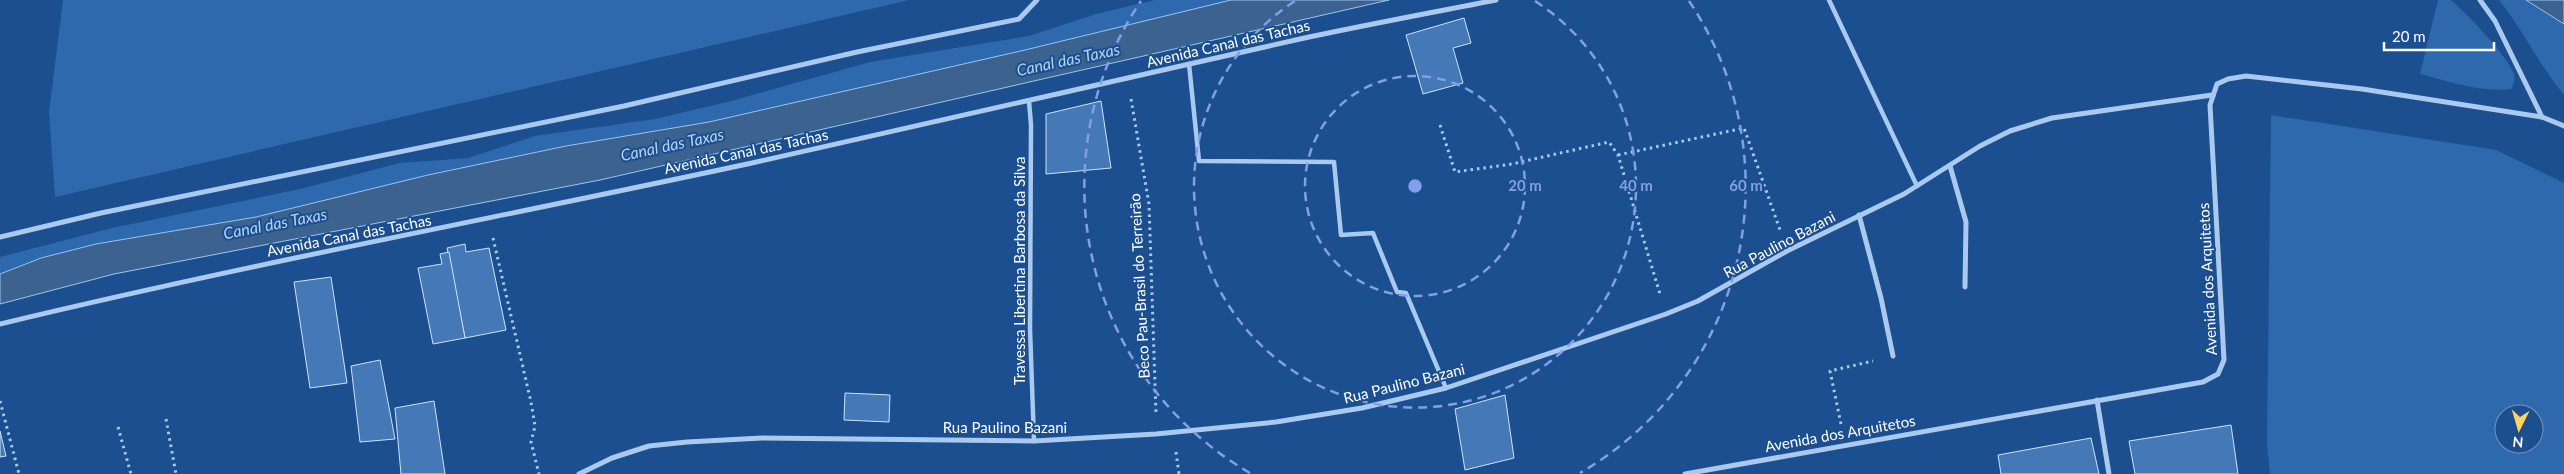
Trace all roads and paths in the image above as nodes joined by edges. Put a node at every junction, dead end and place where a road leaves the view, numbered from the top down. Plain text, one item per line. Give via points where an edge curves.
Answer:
1 (1037, 0) edge
2 (1496, 0) edge
3 (1829, 0) edge
4 (2480, 0) edge
5 (1189, 64) junction
6 (1127, 78) junction
7 (2212, 95) junction
8 (1029, 101) junction
9 (2542, 117) junction
10 (1440, 125) dead end
11 (2564, 126) edge
12 (1618, 155) junction
13 (1950, 166) junction
14 (1917, 186) junction
15 (1859, 216) junction
16 (488, 219) junction
17 (0, 237) edge
18 (1787, 251) junction
19 (1965, 287) dead end
20 (1666, 314) junction
21 (0, 324) edge
22 (1893, 356) joint
23 (1446, 388) junction
24 (2097, 400) junction
25 (0, 401) edge
26 (166, 419) dead end
27 (118, 427) dead end
28 (1156, 434) junction
29 (1034, 441) junction
30 (1845, 445) junction
31 (19, 474) edge
32 (131, 474) edge
33 (176, 474) edge
34 (539, 474) edge
35 (578, 474) edge
36 (1685, 474) edge
37 (2109, 474) edge

1 - 17 street via 1019,19
2 - 5 street, Avenida Canal das Tachas
3 - 14 street
4 - 9 street via 2495,21
5 - 6 street, Avenida Canal das Tachas
5 - 23 street via 1199,162 1334,162 1341,235 1373,233 1397,292 1406,293
6 - 8 street, Avenida Canal das Tachas
6 - 28 path, Beco Pau-Brasil do Terreirão via 1149,204
7 - 9 street via 2217,84 2228,78 2246,76 2362,89
7 - 13 street, Rua Paulino Bazani via 2052,118 2010,131
7 - 24 street, Avenida dos Arquitetos via 2224,360 2218,374 2203,382
8 - 16 street, Avenida Canal das Tachas
8 - 29 street, Travessa Libertina Barbosa da Silva
9 - 11 street
10 - 12 path via 1455,172 1512,164 1608,142
12 - 18 path via 1744,128
12 - 20 path
13 - 14 street, Rua Paulino Bazani
13 - 19 street via 1966,222
14 - 15 street, Rua Paulino Bazani
15 - 18 street, Rua Paulino Bazani
15 - 22 street
16 - 21 street, Avenida Canal das Tachas via 218,274
16 - 34 path via 531,402 535,426 531,442
18 - 20 street, Rua Paulino Bazani via 1698,301
20 - 23 street, Rua Paulino Bazani
22 - 30 path via 1830,370
23 - 28 street, Rua Paulino Bazani via 1362,408 1276,422
24 - 30 street, Avenida dos Arquitetos
24 - 37 street
25 - 31 path
26 - 33 path
27 - 32 path
28 - 29 street, Rua Paulino Bazani
29 - 35 street, Rua Paulino Bazani via 762,438 687,442 649,446
30 - 36 street, Avenida dos Arquitetos

